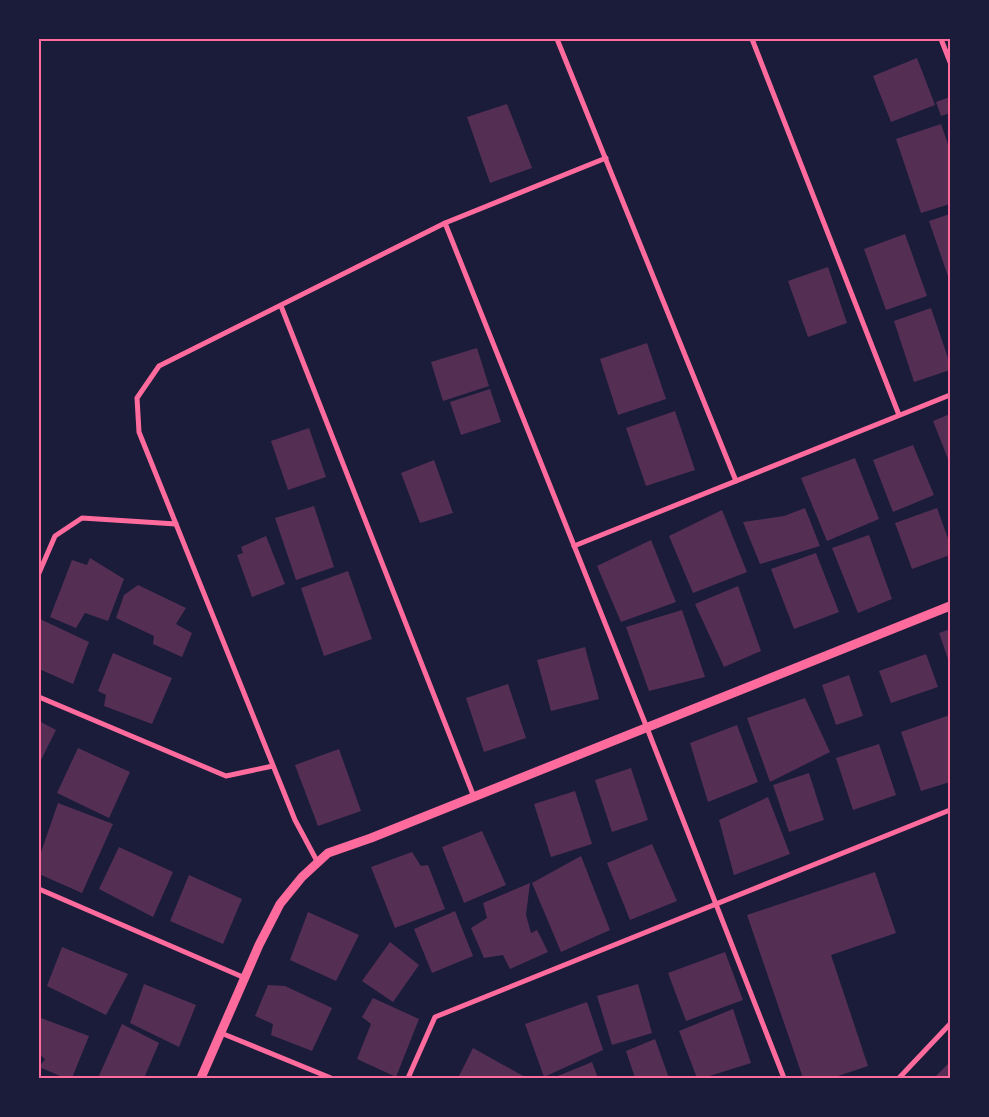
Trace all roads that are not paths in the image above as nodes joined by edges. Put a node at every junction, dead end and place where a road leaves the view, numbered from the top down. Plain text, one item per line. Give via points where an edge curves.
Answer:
1 (557, 39) edge
2 (752, 39) edge
3 (941, 39) edge
4 (950, 62) edge
5 (606, 158) junction
6 (445, 223) junction
7 (281, 306) junction
8 (950, 395) edge
9 (899, 415) junction
10 (736, 481) junction
11 (176, 524) junction
12 (574, 546) junction
13 (39, 573) edge
14 (950, 606) edge
15 (39, 697) edge
16 (647, 728) junction
17 (273, 766) junction
18 (474, 797) junction
19 (950, 810) edge
20 (318, 863) junction
21 (39, 889) edge
22 (716, 904) junction
23 (245, 978) junction
24 (950, 1024) edge
25 (221, 1033) junction
26 (201, 1078) edge
27 (331, 1078) edge
28 (408, 1078) edge
29 (784, 1078) edge
30 (899, 1078) edge

1 - 5 street
2 - 9 street
3 - 4 street
5 - 6 street
5 - 10 street
6 - 7 street
6 - 12 street
7 - 11 street via 159,366 137,398 139,432
7 - 18 street
8 - 9 street
9 - 10 street
10 - 12 street
11 - 13 street via 82,518 55,536
11 - 17 street
12 - 16 street
14 - 16 street
15 - 17 street via 226,776
16 - 18 street
16 - 22 street
17 - 20 street via 294,820
18 - 20 street via 328,853
19 - 22 street
20 - 23 street via 280,904
21 - 23 street
22 - 28 street via 435,1017
22 - 29 street
23 - 25 street
24 - 30 street
25 - 26 street
25 - 27 street

